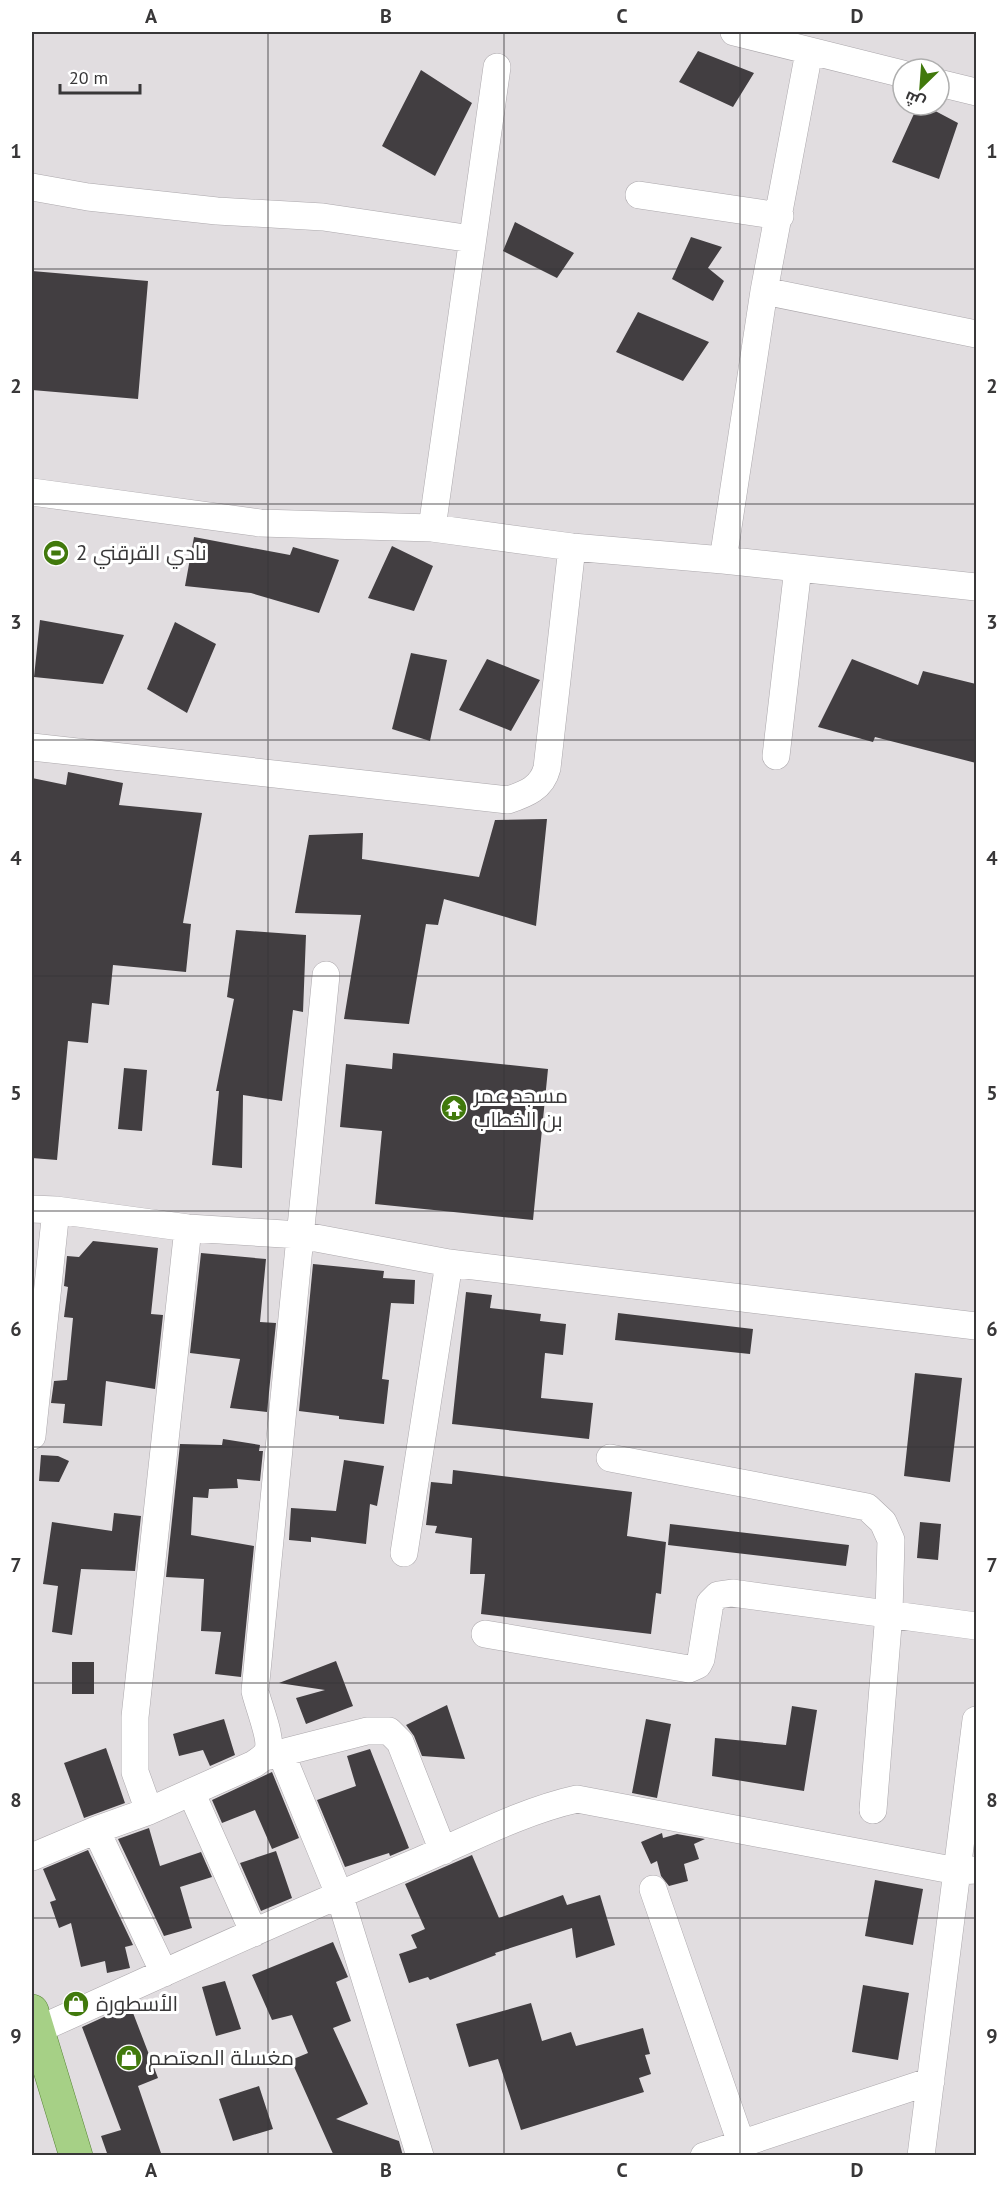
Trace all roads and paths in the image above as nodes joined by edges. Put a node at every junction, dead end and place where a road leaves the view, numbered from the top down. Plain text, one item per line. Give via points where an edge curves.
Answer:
1 (734, 32) edge
2 (809, 52) junction
3 (497, 67) dead end
4 (891, 71) edge
5 (951, 86) edge
6 (976, 92) edge
7 (32, 187) edge
8 (639, 195) dead end
9 (780, 216) junction
10 (472, 239) junction
11 (764, 291) junction
12 (976, 334) edge
13 (32, 492) edge
14 (432, 528) junction
15 (573, 547) junction
16 (723, 560) junction
17 (798, 568) junction
18 (976, 587) edge
19 (32, 747) edge
20 (776, 756) dead end
21 (326, 975) dead end
22 (44, 1209) edge
23 (188, 1228) junction
24 (300, 1235) junction
25 (449, 1263) junction
26 (976, 1326) edge
27 (32, 1436) edge
28 (610, 1458) dead end
29 (404, 1553) dead end
30 (889, 1613) junction
31 (976, 1626) edge
32 (485, 1634) dead end
33 (976, 1720) edge
34 (272, 1755) junction
35 (191, 1792) junction
36 (873, 1810) dead end
37 (149, 1811) junction
38 (96, 1830) junction
39 (442, 1851) junction
40 (32, 1857) edge
41 (967, 1870) edge
42 (653, 1889) dead end
43 (339, 1894) junction
44 (254, 1933) junction
45 (164, 1973) junction
46 (34, 2021) edge
47 (931, 2081) junction
48 (741, 2143) junction
49 (76, 2156) edge
50 (420, 2156) edge
51 (704, 2156) edge
52 (921, 2156) edge

1 - 2 street
2 - 4 street
2 - 9 street
3 - 10 street
5 - 6 street
7 - 10 street via 217,211 323,217
8 - 9 street
9 - 11 street
10 - 14 street
11 - 12 street
11 - 16 street
13 - 14 street via 260,523
14 - 15 street
15 - 16 street
15 - 19 street via 545,778 519,796 508,800
16 - 17 street
17 - 18 street
17 - 20 street
21 - 24 street
22 - 23 street
22 - 27 street
23 - 24 street
23 - 37 street via 135,1717 135,1772
24 - 25 street
24 - 34 street via 255,1691
25 - 26 street
25 - 29 street
28 - 30 street via 867,1508 883,1522 891,1540
30 - 31 street
30 - 32 street via 732,1593 718,1595 711,1603 701,1659 689,1670
30 - 36 street
33 - 41 street
34 - 35 street
34 - 39 street via 367,1731 389,1731 400,1742
34 - 43 street
35 - 37 street
35 - 44 street
37 - 38 street
38 - 40 street
38 - 45 street
39 - 41 street via 577,1799
39 - 43 street
41 - 47 street
42 - 48 street
43 - 44 street
43 - 50 street
44 - 45 street
45 - 46 street
46 - 49 main road
47 - 48 street
47 - 52 street
48 - 51 street

